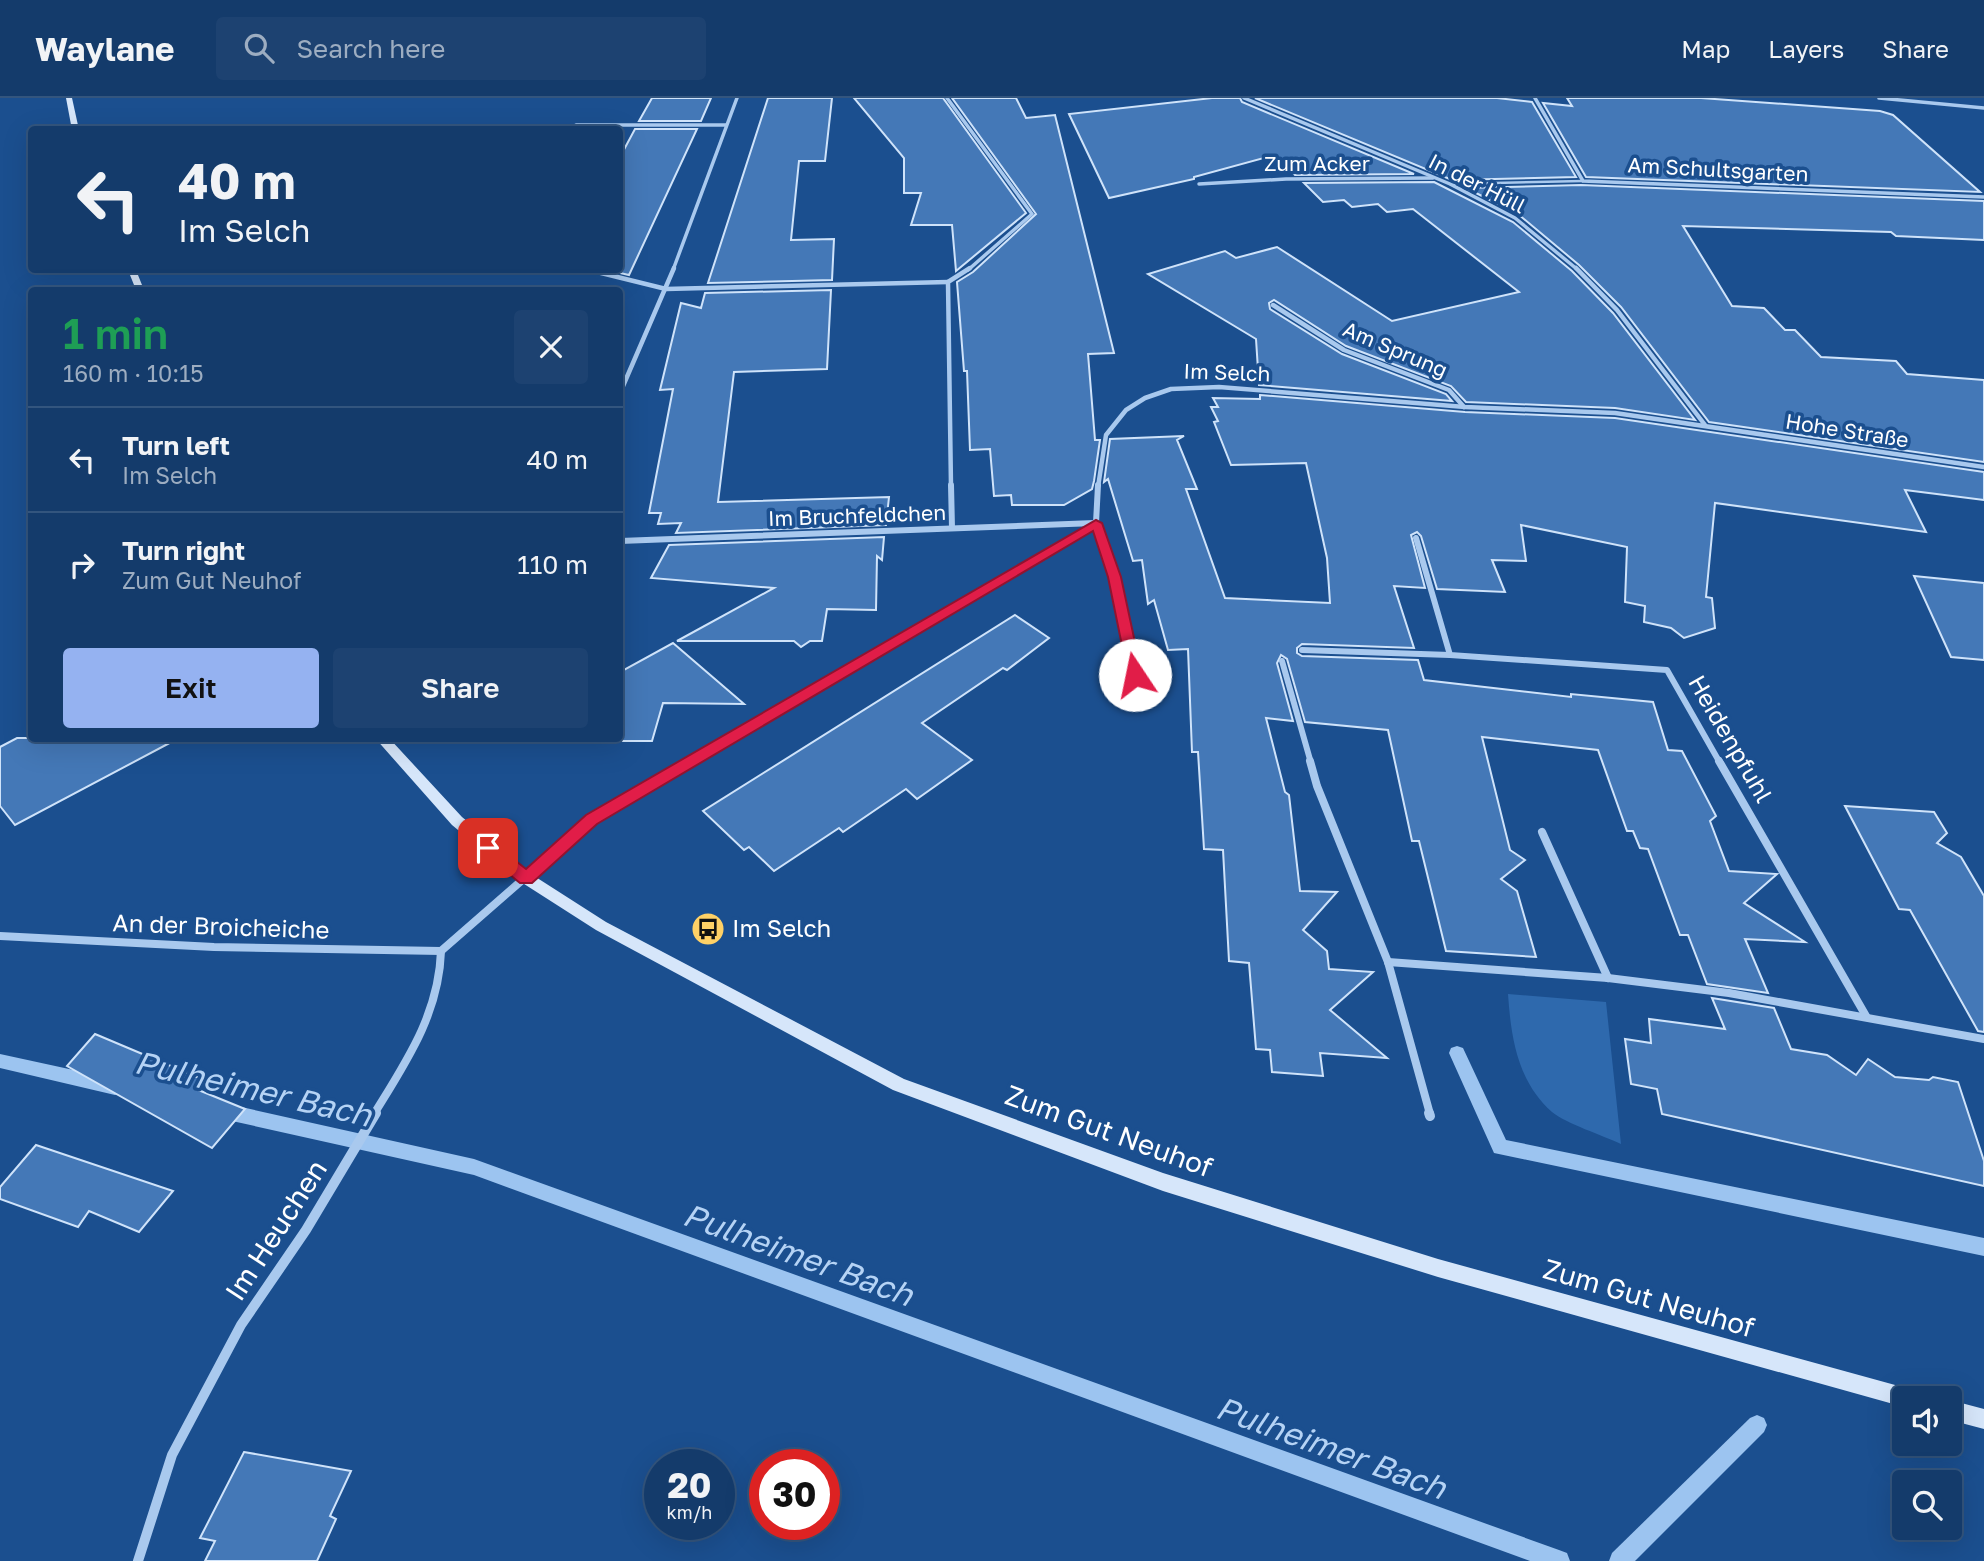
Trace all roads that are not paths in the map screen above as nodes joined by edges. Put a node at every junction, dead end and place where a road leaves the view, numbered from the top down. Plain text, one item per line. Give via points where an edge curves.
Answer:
1 (69, 98) edge
2 (737, 98) edge
3 (947, 98) edge
4 (1244, 98) edge
5 (1535, 98) edge
6 (1880, 98) edge
7 (1984, 108) edge
8 (576, 125) dead end
9 (726, 125) junction
10 (75, 126) edge
11 (1435, 178) junction
12 (1583, 181) junction
13 (1199, 184) dead end
14 (1450, 184) junction
15 (1984, 197) edge
16 (601, 273) edge
17 (948, 282) junction
18 (666, 289) junction
19 (1273, 305) dead end
20 (623, 386) edge
21 (1465, 407) junction
22 (1705, 425) junction
23 (1984, 467) edge
24 (1096, 523) junction
25 (953, 528) junction
26 (1416, 538) dead end
27 (623, 541) edge
28 (1302, 650) dead end
29 (1450, 655) junction
30 (1282, 661) dead end
31 (1135, 675) dead end
32 (385, 742) edge
33 (1542, 832) dead end
34 (526, 878) junction
35 (0, 936) edge
36 (441, 951) junction
37 (1388, 962) junction
38 (1608, 978) junction
39 (1866, 1016) junction
40 (1984, 1038) edge
41 (1430, 1116) dead end
42 (1892, 1394) edge
43 (1962, 1413) edge
44 (1984, 1419) edge
45 (138, 1561) edge

1 - 10 main road
2 - 9 street
3 - 17 street via 1032,214
4 - 11 street, In der Hüll
5 - 12 street
6 - 7 street
8 - 9 street
9 - 18 street
11 - 13 street, Zum Acker
11 - 14 street, In der Hüll
12 - 14 lane, Am Schultsgarten
12 - 15 street, Am Schultsgarten
14 - 22 street, In der Hüll via 1515,218 1566,257 1617,310
16 - 18 street
17 - 18 street
17 - 25 street
18 - 20 street
19 - 21 street, Am Sprung via 1344,350 1449,390
21 - 22 street, Im Selch via 1615,414
21 - 24 street, Im Selch via 1219,387 1171,389 1126,410 1106,435
22 - 23 street, Hohe Straße
24 - 25 street, Im Bruchfeldchen
24 - 31 street, Im Selch via 1115,577
24 - 34 street via 591,820
25 - 27 street, Im Bruchfeldchen
26 - 29 street
28 - 29 street, Heidenpfuhl
29 - 39 street, Heidenpfuhl via 1667,670
30 - 37 street via 1317,786
32 - 34 main road, Zum Gut Neuhof via 457,821
33 - 38 street
34 - 36 street
34 - 42 main road, Zum Gut Neuhof via 601,926 900,1084 1163,1182 1438,1268
35 - 36 street, An der Broicheiche
36 - 45 street, Im Heuchen via 440,981 424,1031 306,1230 241,1325 172,1455
37 - 38 street
37 - 41 street
38 - 39 street
39 - 40 street
43 - 44 main road

